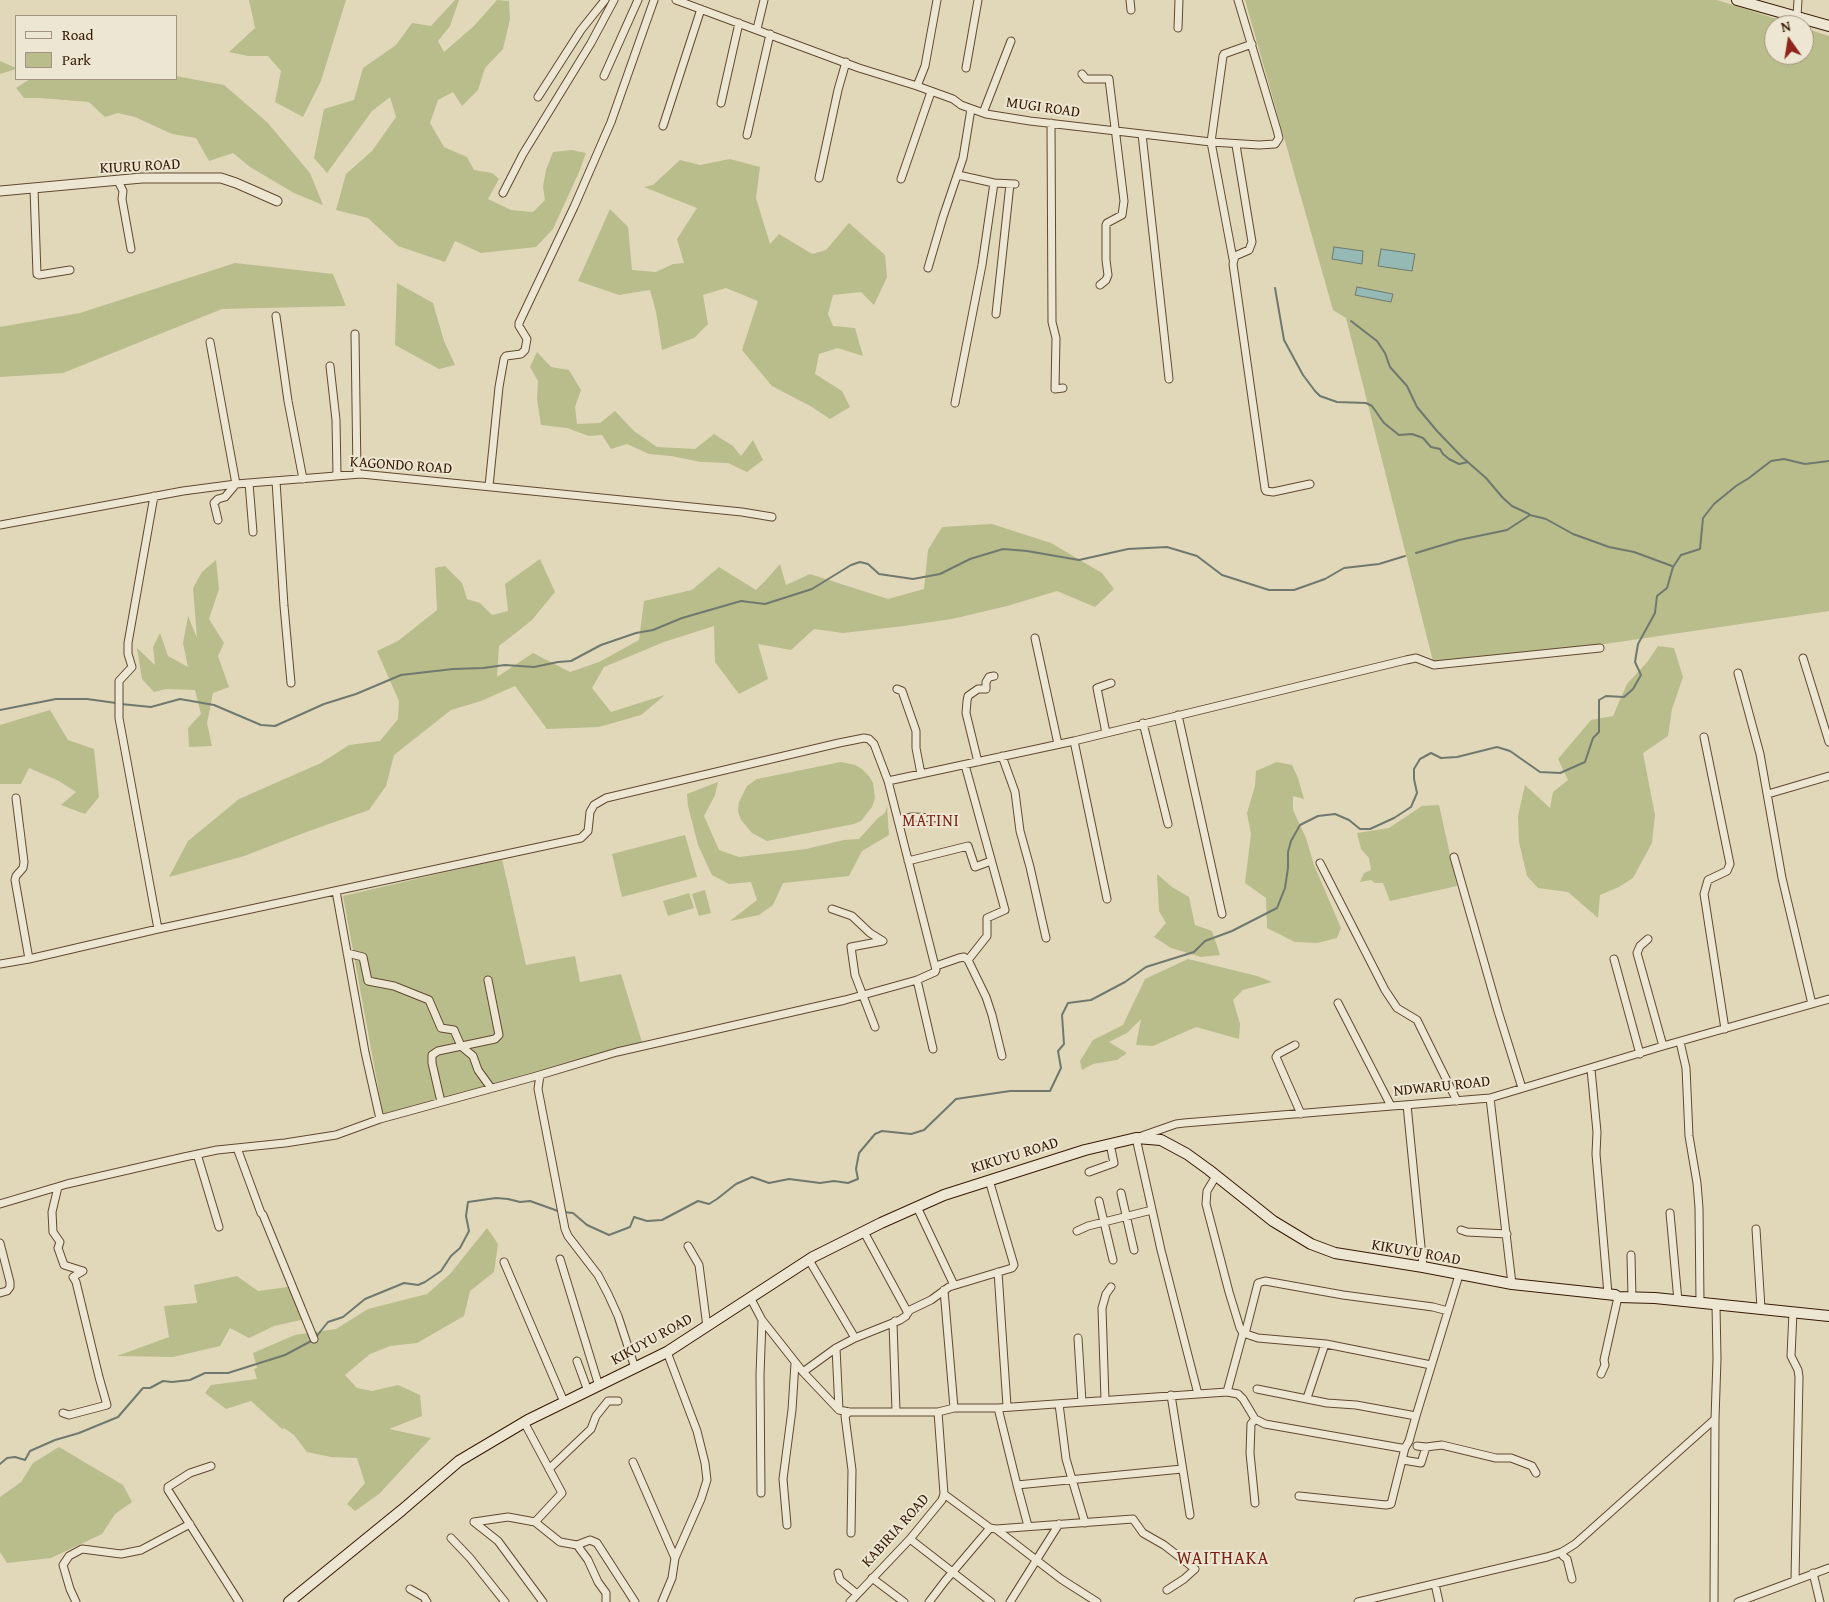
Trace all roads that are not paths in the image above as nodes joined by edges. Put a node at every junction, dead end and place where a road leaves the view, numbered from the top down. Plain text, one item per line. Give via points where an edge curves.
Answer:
1 (605, 0) edge
2 (614, 0) edge
3 (638, 0) edge
4 (654, 0) edge
5 (676, 0) edge
6 (764, 0) edge
7 (937, 0) edge
8 (978, 0) edge
9 (1130, 0) edge
10 (1178, 0) edge
11 (1238, 0) edge
12 (1737, 0) edge
13 (1798, 0) edge
14 (685, 1) edge
15 (701, 9) junction
16 (1131, 10) dead end
17 (1793, 15) edge
18 (1797, 15) edge
19 (1814, 21) edge
20 (739, 23) junction
21 (1829, 26) edge
22 (1178, 28) dead end
23 (757, 29) junction
24 (770, 34) junction
25 (1012, 41) dead end
26 (1252, 44) junction
27 (846, 62) junction
28 (966, 68) dead end
29 (1082, 74) dead end
30 (604, 76) dead end
31 (917, 86) junction
32 (932, 92) junction
33 (538, 97) dead end
34 (721, 103) dead end
35 (971, 109) junction
36 (984, 112) junction
37 (1051, 123) junction
38 (663, 126) dead end
39 (1117, 132) junction
40 (1142, 134) junction
41 (747, 135) dead end
42 (1211, 142) junction
43 (1236, 144) junction
44 (958, 175) junction
45 (819, 178) dead end
46 (901, 178) dead end
47 (118, 180) junction
48 (994, 182) junction
49 (34, 189) junction
50 (0, 191) edge
51 (503, 193) dead end
52 (277, 201) dead end
53 (131, 249) dead end
54 (982, 257) junction
55 (1233, 259) junction
56 (928, 268) dead end
57 (70, 270) dead end
58 (1100, 285) dead end
59 (996, 314) dead end
60 (276, 316) dead end
61 (355, 334) dead end
62 (210, 342) dead end
63 (960, 353) dead end
64 (330, 366) dead end
65 (1169, 379) dead end
66 (1063, 388) dead end
67 (956, 404) dead end
68 (357, 474) junction
69 (338, 475) junction
70 (303, 479) junction
71 (276, 481) junction
72 (249, 483) junction
73 (236, 484) junction
74 (1310, 484) dead end
75 (489, 486) junction
76 (154, 496) junction
77 (772, 517) dead end
78 (218, 520) dead end
79 (0, 525) edge
80 (253, 532) dead end
81 (1035, 638) dead end
82 (1600, 648) dead end
83 (1803, 658) dead end
84 (1738, 673) dead end
85 (994, 676) dead end
86 (291, 683) dead end
87 (1111, 683) dead end
88 (897, 689) dead end
89 (1178, 715) junction
90 (1143, 723) junction
91 (1106, 733) junction
92 (1704, 737) dead end
93 (1074, 741) junction
94 (1829, 742) edge
95 (1058, 744) junction
96 (1002, 756) junction
97 (978, 762) junction
98 (965, 764) junction
99 (921, 774) junction
100 (1829, 776) edge
101 (888, 781) junction
102 (1768, 794) junction
103 (16, 798) dead end
104 (939, 818) dead end
105 (898, 820) junction
106 (1168, 824) dead end
107 (1454, 858) dead end
108 (908, 861) junction
109 (991, 861) junction
110 (1320, 863) dead end
111 (336, 891) junction
112 (1107, 899) dead end
113 (832, 909) dead end
114 (1222, 914) dead end
115 (158, 929) junction
116 (1046, 938) dead end
117 (1648, 939) dead end
118 (347, 953) junction
119 (29, 959) junction
120 (1614, 959) dead end
121 (968, 960) junction
122 (0, 963) edge
123 (936, 966) junction
124 (488, 980) dead end
125 (917, 980) junction
126 (862, 995) junction
127 (1829, 999) edge
128 (1338, 1003) dead end
129 (1812, 1004) junction
130 (874, 1027) dead end
131 (1724, 1029) junction
132 (1680, 1042) junction
133 (461, 1046) junction
134 (1295, 1046) dead end
135 (1663, 1046) junction
136 (933, 1049) dead end
137 (1640, 1054) junction
138 (1002, 1056) dead end
139 (1591, 1069) junction
140 (540, 1075) junction
141 (525, 1079) junction
142 (491, 1088) junction
143 (1522, 1088) junction
144 (538, 1090) junction
145 (1490, 1098) junction
146 (1457, 1101) junction
147 (441, 1102) junction
148 (1407, 1105) junction
149 (1391, 1106) junction
150 (1301, 1114) junction
151 (380, 1119) junction
152 (1136, 1138) junction
153 (1110, 1144) junction
154 (237, 1148) junction
155 (197, 1154) junction
156 (1090, 1172) dead end
157 (1216, 1176) junction
158 (989, 1180) junction
159 (58, 1187) junction
160 (1121, 1193) dead end
161 (1099, 1201) dead end
162 (0, 1204) edge
163 (917, 1206) junction
164 (1152, 1210) junction
165 (1670, 1213) dead end
166 (1126, 1217) junction
167 (1104, 1222) junction
168 (219, 1227) dead end
169 (1756, 1229) dead end
170 (1462, 1230) dead end
171 (1077, 1231) dead end
172 (864, 1232) junction
173 (1507, 1234) junction
174 (0, 1243) edge
175 (688, 1246) dead end
176 (1134, 1250) dead end
177 (1631, 1255) dead end
178 (560, 1259) dead end
179 (809, 1260) junction
180 (1113, 1260) dead end
181 (504, 1262) dead end
182 (1422, 1267) junction
183 (998, 1272) junction
184 (1460, 1275) junction
185 (1512, 1284) junction
186 (954, 1285) junction
187 (1111, 1287) dead end
188 (944, 1290) junction
189 (0, 1294) edge
190 (1613, 1295) junction
191 (1632, 1297) junction
192 (751, 1299) junction
193 (1678, 1301) junction
194 (1700, 1302) junction
195 (1716, 1305) junction
196 (1761, 1308) junction
197 (1448, 1311) junction
198 (1793, 1312) junction
199 (908, 1313) junction
200 (1829, 1316) edge
201 (762, 1320) junction
202 (896, 1321) junction
203 (707, 1326) junction
204 (1244, 1333) junction
205 (855, 1338) junction
206 (1078, 1338) dead end
207 (314, 1339) dead end
208 (1325, 1344) junction
209 (836, 1348) junction
210 (667, 1352) junction
211 (577, 1361) dead end
212 (795, 1362) junction
213 (1431, 1364) junction
214 (635, 1368) junction
215 (803, 1372) junction
216 (1601, 1374) dead end
217 (599, 1386) junction
218 (1256, 1389) dead end
219 (588, 1391) junction
220 (1227, 1392) junction
221 (1198, 1394) junction
222 (1171, 1395) junction
223 (1307, 1398) junction
224 (1105, 1400) junction
225 (618, 1401) dead end
226 (564, 1402) junction
227 (1082, 1402) junction
228 (1059, 1404) junction
229 (1007, 1406) junction
230 (954, 1408) junction
231 (998, 1408) junction
232 (839, 1410) junction
233 (896, 1411) junction
234 (849, 1412) junction
235 (938, 1412) junction
236 (64, 1413) dead end
237 (1416, 1416) junction
238 (1255, 1419) junction
239 (1715, 1419) junction
240 (524, 1422) junction
241 (1417, 1446) dead end
242 (1406, 1448) junction
243 (1426, 1448) junction
244 (1403, 1460) junction
245 (633, 1462) dead end
246 (210, 1466) dead end
247 (549, 1469) junction
248 (1182, 1469) junction
249 (1536, 1473) dead end
250 (1073, 1480) junction
251 (1017, 1485) junction
252 (761, 1493) dead end
253 (944, 1494) junction
254 (1300, 1496) dead end
255 (1254, 1503) dead end
256 (1190, 1515) dead end
257 (534, 1522) junction
258 (1085, 1523) junction
259 (190, 1524) junction
260 (1059, 1524) junction
261 (787, 1525) dead end
262 (1028, 1526) junction
263 (993, 1529) junction
264 (850, 1533) dead end
265 (451, 1538) dead end
266 (910, 1539) junction
267 (577, 1545) junction
268 (1562, 1552) junction
269 (675, 1558) junction
270 (1037, 1560) junction
271 (1829, 1568) edge
272 (838, 1573) dead end
273 (954, 1573) junction
274 (1813, 1573) junction
275 (872, 1578) junction
276 (1572, 1579) dead end
277 (1795, 1580) junction
278 (1435, 1584) junction
279 (410, 1589) dead end
280 (1167, 1590) dead end
281 (857, 1594) junction
282 (76, 1602) edge
283 (239, 1602) edge
284 (289, 1602) edge
285 (427, 1602) edge
286 (504, 1602) edge
287 (543, 1602) edge
288 (606, 1602) edge
289 (635, 1602) edge
290 (662, 1602) edge
291 (850, 1602) edge
292 (904, 1602) edge
293 (929, 1602) edge
294 (991, 1602) edge
295 (1010, 1602) edge
296 (1098, 1602) edge
297 (1358, 1602) edge
298 (1439, 1602) edge
299 (1714, 1602) edge
300 (1738, 1602) edge
301 (1820, 1602) edge

1 - 33 street via 581,30
2 - 51 street
3 - 30 street
4 - 75 street via 611,122 519,322 527,340 525,350 504,359
5 - 14 street, MUGI ROAD
6 - 23 street
7 - 31 street via 925,66
8 - 28 street
9 - 16 street
10 - 22 street
11 - 26 street, MUGI ROAD
12 - 17 main road
13 - 18 street
14 - 15 street, MUGI ROAD
15 - 20 street, MUGI ROAD
15 - 38 street
19 - 21 main road
20 - 23 street, MUGI ROAD
20 - 34 street
23 - 24 street, MUGI ROAD
24 - 27 street, MUGI ROAD
24 - 41 street
25 - 36 street
26 - 42 street via 1224,54 1221,61
26 - 43 street, MUGI ROAD via 1279,138 1274,144
27 - 31 street, MUGI ROAD
27 - 45 street
29 - 39 street via 1086,78 1110,79
31 - 32 street, MUGI ROAD
32 - 35 street, MUGI ROAD
32 - 46 street
35 - 36 street, MUGI ROAD
35 - 44 street
36 - 37 street, MUGI ROAD
37 - 39 street, MUGI ROAD
37 - 66 street via 1055,389
39 - 40 street, MUGI ROAD
39 - 58 street via 1124,212 1106,225 1108,275
40 - 42 street, MUGI ROAD
40 - 65 street
42 - 43 street, MUGI ROAD
42 - 55 street
43 - 55 street via 1252,242 1249,250
44 - 48 street
44 - 56 street
47 - 49 street, KIURU ROAD
47 - 52 street, KIURU ROAD via 221,178
47 - 53 street via 123,191
48 - 54 street
48 - 59 street via 1013,184
49 - 50 street, KIURU ROAD
49 - 57 street via 37,274
54 - 63 street
54 - 67 street
55 - 74 street via 1264,489 1273,492
60 - 70 street
61 - 68 street
62 - 73 street
64 - 69 street
68 - 69 street, KAGONDO ROAD
68 - 75 street, KAGONDO ROAD
69 - 70 street, KAGONDO ROAD
70 - 71 street, KAGONDO ROAD
71 - 72 street, KAGONDO ROAD
71 - 86 street
72 - 73 street, KAGONDO ROAD
72 - 80 street
73 - 76 street, KAGONDO ROAD
73 - 78 street via 225,498 214,503
75 - 77 street, KAGONDO ROAD
76 - 79 street, KAGONDO ROAD
76 - 115 street via 128,642 132,668 119,682 119,718
81 - 95 street
82 - 89 street via 1434,665 1416,658
83 - 94 street
84 - 102 street
85 - 97 street via 986,682 986,689 978,689 966,701
87 - 91 street via 1097,688
88 - 99 street via 902,691 916,731
89 - 90 street
89 - 114 street
90 - 91 street
90 - 106 street
91 - 93 street
92 - 131 street via 1730,864 1727,871 1708,880 1704,894
93 - 95 street
93 - 112 street
95 - 96 street
96 - 97 street
96 - 116 street via 1016,792 1020,831
97 - 98 street
98 - 99 street
98 - 109 street
99 - 101 street
100 - 102 street
101 - 105 street
101 - 111 street via 869,739 839,742 606,798 594,805 588,831 581,838
102 - 129 street via 1782,878
103 - 119 street via 24,862 15,880
104 - 105 street
105 - 108 street
107 - 143 street
108 - 109 street via 968,846 975,867
108 - 123 street
109 - 121 street via 1004,910 988,918 987,936
110 - 146 street via 1385,990 1397,1008 1417,1020
111 - 115 street
111 - 118 street
113 - 126 street via 852,916 883,941 851,947
115 - 119 street
117 - 135 street via 1637,953
118 - 133 street via 363,957 368,981 394,986 429,1000 441,1028 454,1030
118 - 151 street
119 - 122 street
120 - 137 street
121 - 123 street via 964,957
121 - 138 street via 986,997
123 - 125 street via 936,971
124 - 133 street via 499,1035 495,1039
125 - 126 street
125 - 136 street
126 - 130 street
126 - 140 street via 617,1052
127 - 129 street, NDWARU ROAD
128 - 149 street
129 - 131 street, NDWARU ROAD
131 - 132 street, NDWARU ROAD
132 - 135 street, NDWARU ROAD
132 - 194 street via 1686,1068 1689,1136 1699,1208
133 - 142 street via 473,1056 478,1070
133 - 147 street via 432,1055
134 - 150 street via 1276,1057
135 - 137 street, NDWARU ROAD
137 - 139 street, NDWARU ROAD
139 - 143 street, NDWARU ROAD
139 - 190 street via 1596,1154
140 - 141 street
140 - 144 street
141 - 142 street
141 - 144 street
142 - 147 street
143 - 145 street, NDWARU ROAD
144 - 214 street via 565,1229 608,1294
145 - 146 street, NDWARU ROAD
145 - 173 street
146 - 148 street, NDWARU ROAD
147 - 151 street
148 - 149 street, NDWARU ROAD
148 - 182 street
149 - 150 street, NDWARU ROAD
150 - 152 street, NDWARU ROAD via 1176,1124
151 - 154 street via 336,1135
152 - 153 main road, KIKUYU ROAD
152 - 157 main road, KIKUYU ROAD via 1161,1140 1187,1154
152 - 164 street
153 - 156 street via 1114,1163
153 - 158 main road, KIKUYU ROAD
154 - 155 street
154 - 207 street
155 - 159 street
155 - 168 street
157 - 182 main road, KIKUYU ROAD via 1273,1221 1312,1244 1353,1257
157 - 204 street via 1207,1191 1206,1204 1229,1292
158 - 163 main road, KIKUYU ROAD
158 - 183 street via 1014,1265
159 - 162 street
159 - 236 street via 52,1212 53,1232 60,1242 58,1248 64,1265 83,1271 73,1277 107,1405 69,1415
160 - 166 street
161 - 167 street
163 - 172 main road, KIKUYU ROAD
163 - 186 street
164 - 166 street
164 - 221 street
165 - 193 street
166 - 167 street
166 - 176 street
167 - 171 street
167 - 180 street
169 - 196 street
170 - 173 street
172 - 179 main road, KIKUYU ROAD
172 - 199 street
173 - 185 street
174 - 189 street via 10,1282 7,1291
175 - 203 street via 699,1265
177 - 191 street
178 - 217 street
179 - 192 main road, KIKUYU ROAD
179 - 205 street
181 - 226 street
182 - 184 main road, KIKUYU ROAD
183 - 186 street
183 - 229 street
184 - 185 main road, KIKUYU ROAD
184 - 197 street
185 - 190 main road, KIKUYU ROAD
186 - 188 street
187 - 224 street via 1102,1308
188 - 199 street
188 - 230 street
190 - 191 main road, KIKUYU ROAD
190 - 216 street via 1605,1365
191 - 193 main road, KIKUYU ROAD
192 - 201 street
192 - 203 main road, KIKUYU ROAD
193 - 194 main road, KIKUYU ROAD
194 - 195 main road, KIKUYU ROAD
195 - 196 main road, KIKUYU ROAD
195 - 239 street
196 - 198 main road, KIKUYU ROAD
197 - 204 street via 1265,1280 1258,1283
197 - 213 street
198 - 200 main road, KIKUYU ROAD
198 - 277 street via 1791,1356 1799,1377
199 - 202 street
201 - 212 street
201 - 252 street
202 - 205 street
202 - 233 street via 893,1323
203 - 210 main road, KIKUYU ROAD
204 - 208 street via 1258,1338
204 - 220 street
205 - 209 street
206 - 227 street
208 - 213 street
208 - 223 street
209 - 215 street
209 - 232 street
210 - 214 main road, KIKUYU ROAD
210 - 269 street via 697,1431 706,1480
211 - 219 street
212 - 215 street
212 - 261 street via 783,1480
213 - 237 street
214 - 217 main road, KIKUYU ROAD
215 - 232 street
217 - 219 main road, KIKUYU ROAD
218 - 223 street
219 - 226 main road, KIKUYU ROAD
220 - 221 street
220 - 238 street via 1238,1394
221 - 222 street
222 - 224 street
222 - 248 street
223 - 237 street
224 - 227 street
225 - 247 street via 608,1401 591,1429
226 - 240 main road, KIKUYU ROAD
227 - 228 street
228 - 229 street
228 - 250 street via 1066,1459
229 - 231 street
230 - 231 street
230 - 235 street
231 - 251 street
232 - 234 street
233 - 234 street
233 - 235 street
234 - 264 street via 845,1416 852,1470
235 - 253 street, KABIRIA ROAD
237 - 242 street
238 - 242 street via 1265,1424
238 - 255 street via 1251,1424 1250,1453
239 - 268 street
239 - 299 street
240 - 247 street
240 - 284 main road, KIKUYU ROAD via 459,1461
241 - 243 street
242 - 244 street
243 - 244 street via 1421,1463
243 - 249 street via 1442,1446 1496,1458 1511,1458 1532,1466
244 - 254 street via 1390,1504
245 - 269 street
246 - 259 street via 190,1473 168,1487
247 - 257 street via 562,1493
248 - 250 street
248 - 256 street
250 - 251 street
250 - 258 street
251 - 262 street
253 - 263 street
253 - 266 street, KABIRIA ROAD
257 - 267 street via 560,1542
257 - 287 street via 508,1516 474,1522 498,1542
258 - 260 street
258 - 280 street via 1134,1520 1143,1533 1195,1569
259 - 282 street via 141,1550 107,1553 82,1549 69,1556 63,1565
259 - 283 street
260 - 262 street
260 - 270 street
262 - 263 street
263 - 270 street
263 - 273 street
265 - 286 street
266 - 273 street
266 - 275 street, KABIRIA ROAD
267 - 288 street via 606,1594
267 - 289 street via 590,1540 597,1543
268 - 276 street
268 - 278 street
269 - 290 street via 672,1578
270 - 295 street
270 - 296 street
271 - 274 street
272 - 281 street via 840,1580
273 - 293 street
273 - 294 street
274 - 277 street
274 - 301 street
275 - 281 street, KABIRIA ROAD
275 - 292 street
277 - 300 street
278 - 297 street
278 - 298 street
279 - 285 street
281 - 291 street, KABIRIA ROAD

